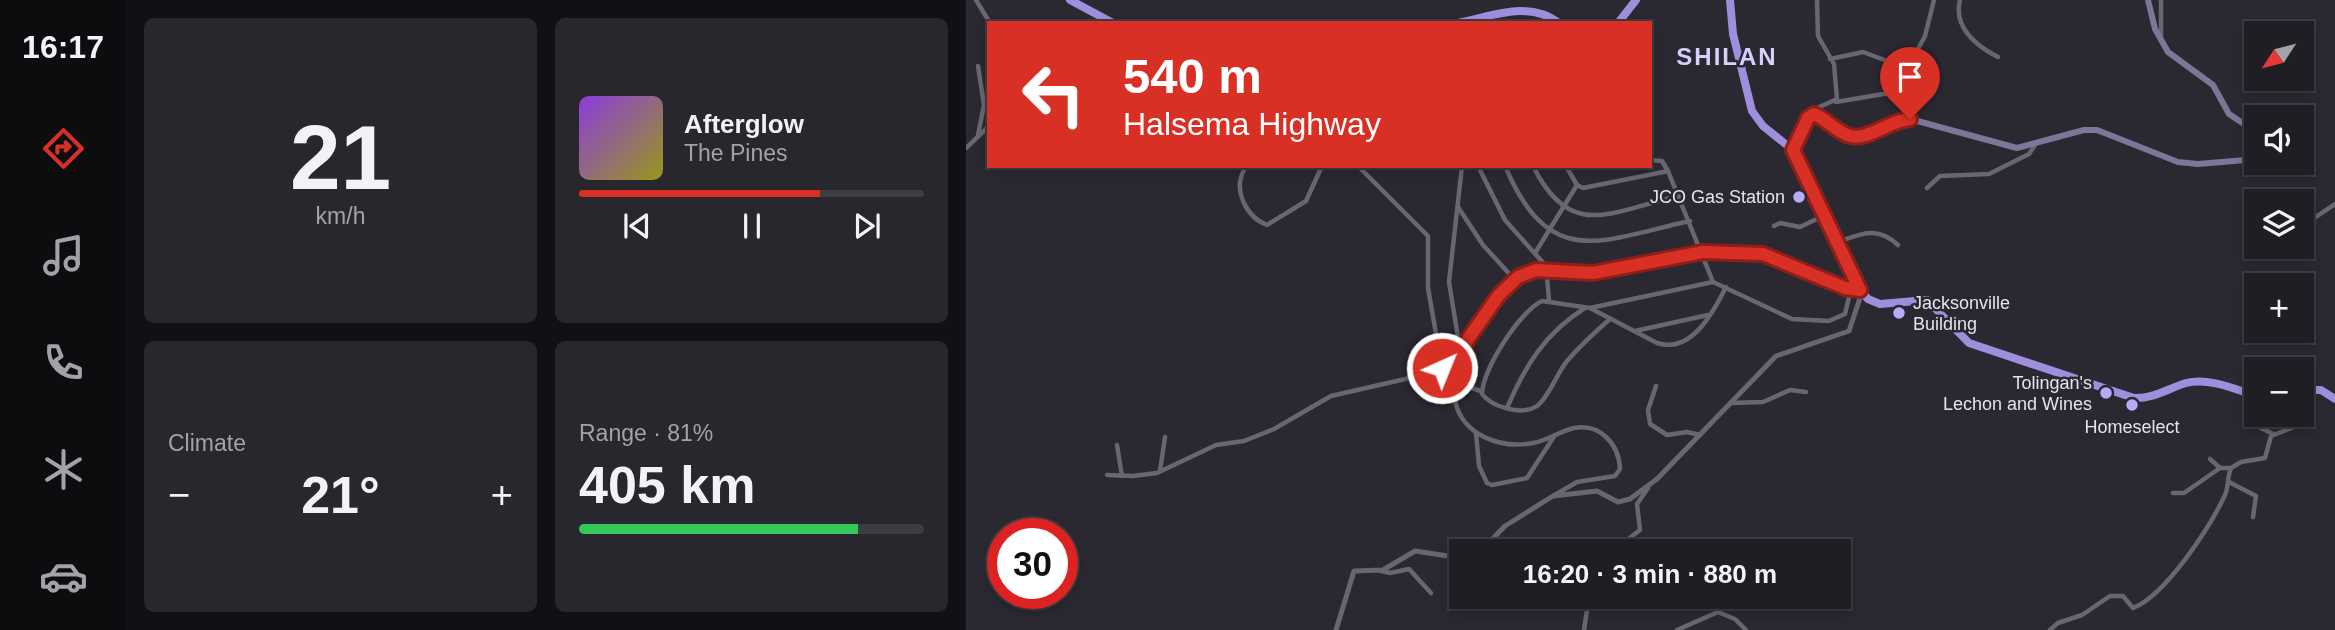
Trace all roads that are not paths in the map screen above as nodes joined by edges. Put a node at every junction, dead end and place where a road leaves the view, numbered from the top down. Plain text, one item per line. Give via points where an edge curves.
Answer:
1 (976, 0) edge
2 (1070, 0) edge
3 (1636, 0) edge
4 (1730, 0) edge
5 (1816, 0) edge
6 (1934, 0) edge
7 (1960, 0) edge
8 (2148, 0) edge
9 (2161, 0) edge
10 (989, 21) edge
11 (1109, 21) edge
12 (1468, 21) edge
13 (1556, 21) edge
14 (1620, 21) edge
15 (2161, 41) junction
16 (1998, 57) dead end
17 (1830, 59) junction
18 (1911, 62) junction
19 (978, 66) dead end
20 (1835, 102) junction
21 (1808, 118) junction
22 (2244, 124) edge
23 (987, 128) edge
24 (978, 135) junction
25 (2035, 145) junction
26 (966, 148) edge
27 (1793, 150) junction
28 (1652, 160) edge
29 (2244, 160) edge
30 (1321, 168) edge
31 (1360, 168) edge
32 (1462, 168) edge
33 (1479, 168) edge
34 (1506, 168) edge
35 (1534, 168) edge
36 (1567, 168) edge
37 (1244, 170) dead end
38 (1668, 171) junction
39 (1577, 185) junction
40 (1927, 188) dead end
41 (1679, 196) junction
42 (2335, 204) edge
43 (1457, 206) junction
44 (1562, 208) junction
45 (1826, 214) junction
46 (2314, 218) edge
47 (1690, 221) junction
48 (1774, 226) dead end
49 (1548, 230) junction
50 (1838, 242) junction
51 (1898, 246) dead end
52 (1703, 252) junction
53 (1535, 253) junction
54 (1547, 268) junction
55 (1515, 280) junction
56 (1713, 282) junction
57 (1726, 287) junction
58 (1858, 290) junction
59 (1549, 301) junction
60 (1588, 308) junction
61 (1708, 314) junction
62 (1610, 319) junction
63 (1634, 331) junction
64 (1461, 356) junction
65 (1442, 368) junction
66 (1472, 386) junction
67 (1656, 386) dead end
68 (2314, 390) edge
69 (1481, 391) junction
70 (1806, 392) dead end
71 (2244, 392) edge
72 (2335, 399) edge
73 (1730, 403) junction
74 (1507, 408) junction
75 (2260, 427) edge
76 (2291, 427) edge
77 (1475, 432) junction
78 (2273, 433) junction
79 (1556, 435) junction
80 (1700, 435) junction
81 (1165, 437) dead end
82 (1117, 445) dead end
83 (2210, 459) dead end
84 (2220, 468) junction
85 (2231, 468) junction
86 (1159, 472) junction
87 (1107, 475) dead end
88 (1122, 475) junction
89 (2229, 482) junction
90 (1650, 486) junction
91 (2173, 493) dead end
92 (1553, 496) junction
93 (2253, 517) dead end
94 (1492, 539) edge
95 (1629, 539) edge
96 (1449, 556) edge
97 (1381, 571) junction
98 (1431, 593) dead end
99 (1587, 609) edge
100 (1336, 630) edge
101 (1584, 630) edge
102 (1677, 630) edge
103 (1746, 630) edge
104 (2050, 630) edge

1 - 10 street
2 - 11 highway
3 - 14 highway
4 - 27 highway via 1733,34 1752,111
5 - 17 street via 1819,43
6 - 18 street via 1925,36
7 - 16 street via 1958,9 1965,29 1977,45
8 - 15 main road
9 - 15 street
12 - 13 highway via 1525,10 1547,14
15 - 22 main road via 2168,52 2217,89 2229,114
17 - 18 street via 1863,52 1890,62
17 - 20 street via 1837,80
18 - 20 street via 1895,92
19 - 24 street via 984,105
20 - 21 street via 1815,109
21 - 25 main road via 1817,114 1856,137 1910,119 2012,147
21 - 27 main road
23 - 24 street
24 - 26 street
25 - 29 main road via 2090,129 2183,163
25 - 40 street via 2029,154 1989,174 1940,176
27 - 45 highway
28 - 38 street via 1662,161
30 - 37 street via 1303,204 1267,225 1255,219 1240,193 1238,184
31 - 65 street via 1428,236 1428,288
32 - 43 street
33 - 53 street via 1505,219
34 - 49 street via 1526,207
35 - 44 street
36 - 39 street
38 - 39 street via 1590,188
38 - 41 street
39 - 44 street
41 - 44 street via 1595,215
41 - 47 street
42 - 46 street
43 - 55 street via 1483,245
43 - 64 street via 1449,278
44 - 49 street
45 - 48 street via 1800,227
45 - 50 highway
47 - 49 street via 1582,243
47 - 52 street
49 - 53 street
50 - 51 street via 1872,231 1883,233
50 - 58 highway
52 - 54 street via 1593,273
52 - 56 street
52 - 58 street via 1767,255
53 - 54 street
54 - 55 street
54 - 59 street
55 - 64 street via 1481,317
56 - 57 street
56 - 60 street
57 - 58 street via 1782,316 1818,322 1845,314
57 - 61 street
58 - 71 highway via 1880,304 1927,300 1969,343 2134,398 2194,381
58 - 73 street via 1849,331 1780,352
59 - 60 street
59 - 69 street via 1536,303 1521,320 1496,355
60 - 62 street
60 - 74 street via 1543,343
61 - 63 street
61 - 63 street via 1688,341 1669,346
62 - 63 street
62 - 74 street via 1567,361 1538,405 1526,410
64 - 65 street
64 - 66 street
65 - 86 street via 1410,380 1331,396 1274,429 1244,441 1216,445
66 - 69 street
66 - 77 street via 1455,401
67 - 80 street via 1648,410 1650,424 1662,434
68 - 72 highway
69 - 74 street via 1488,400
70 - 73 street via 1790,390 1763,402
73 - 80 street
75 - 78 street
76 - 78 street
77 - 79 street via 1506,444 1537,443
77 - 79 street via 1480,470 1492,485 1527,478
78 - 85 street via 2265,458
79 - 92 street via 1581,427 1600,432 1615,446 1620,469 1610,479 1577,482
80 - 90 street
81 - 86 street
82 - 88 street
83 - 84 street
84 - 85 street
84 - 91 street via 2184,493
85 - 89 street
86 - 88 street
87 - 88 street
89 - 93 street via 2256,496
89 - 104 street via 2192,552 2159,591 2133,608 2123,596 2110,596
90 - 92 street via 1618,502 1597,491
90 - 95 street via 1637,504 1640,530
92 - 94 street
96 - 97 street via 1415,551
97 - 98 street via 1409,569
97 - 100 street via 1353,572
99 - 101 street
102 - 103 street via 1717,612 1735,619

